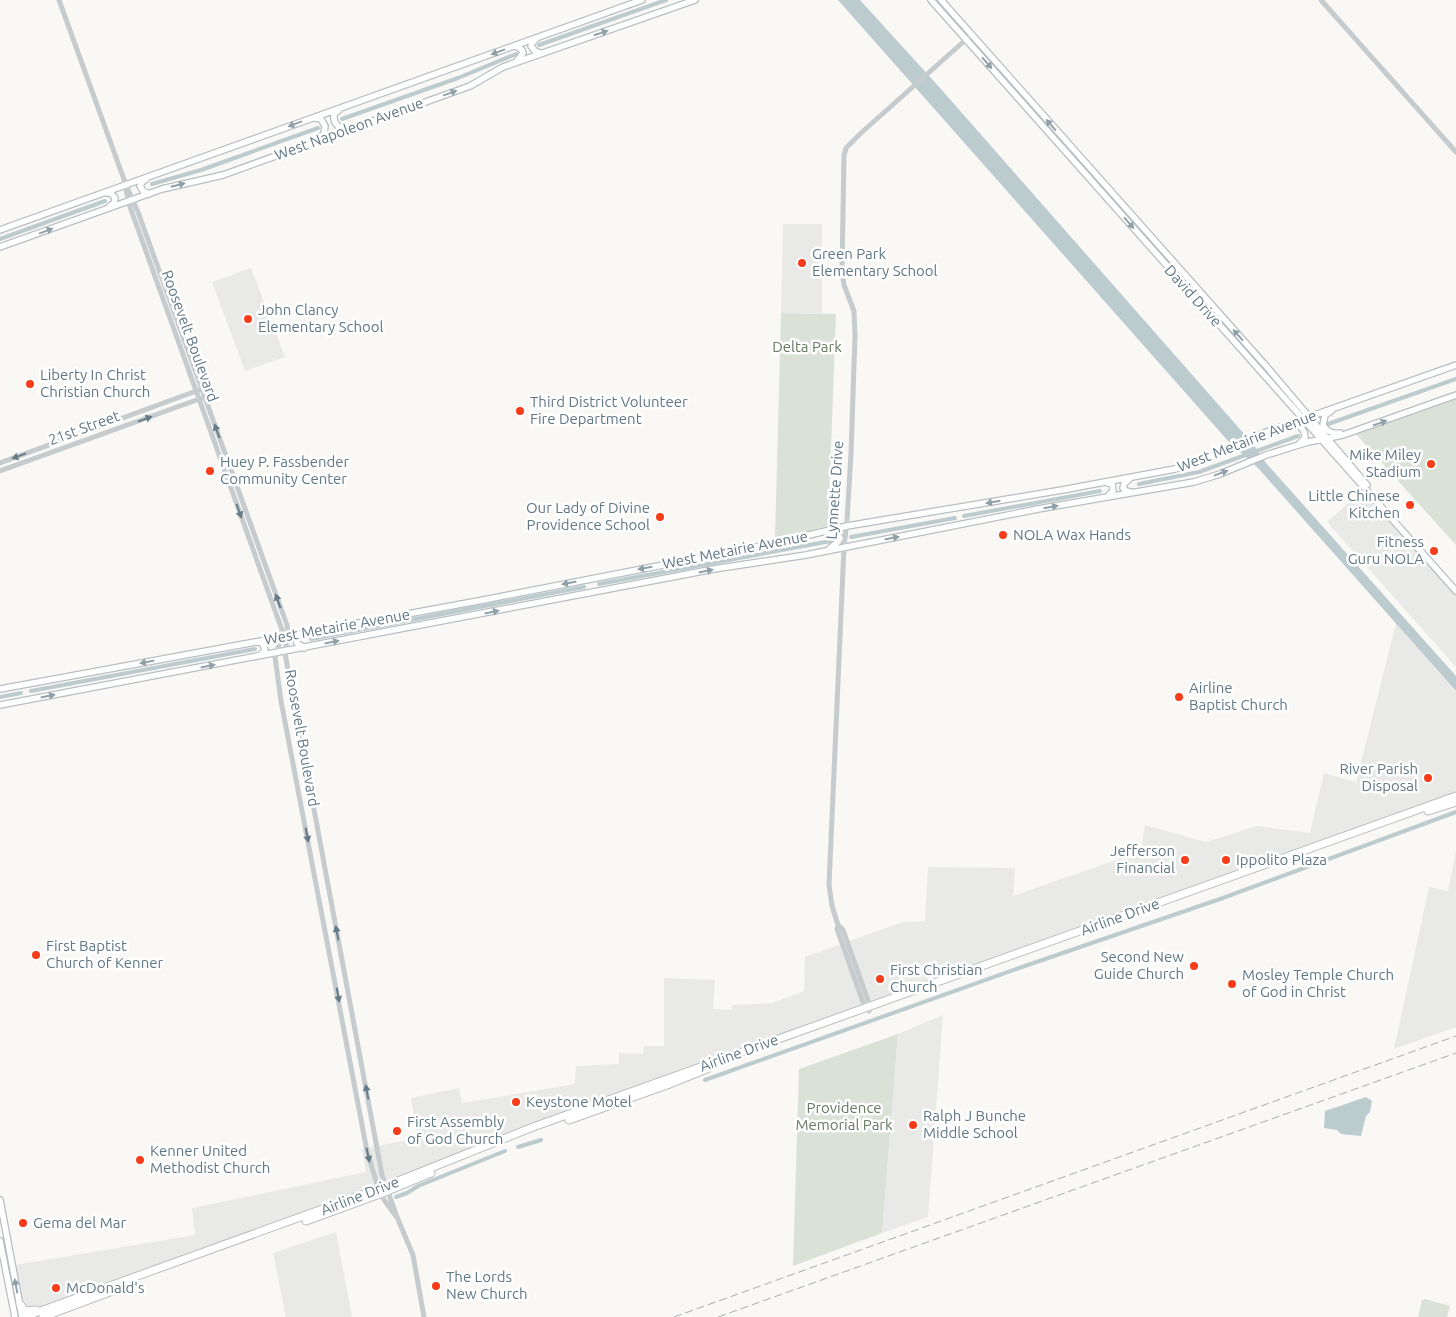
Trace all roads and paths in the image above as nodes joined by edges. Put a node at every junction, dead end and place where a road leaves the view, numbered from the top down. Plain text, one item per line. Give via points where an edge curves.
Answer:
1 (59, 0) edge
2 (642, 0) edge
3 (695, 0) edge
4 (931, 0) edge
5 (941, 0) edge
6 (1321, 0) edge
7 (971, 35) junction
8 (538, 38) junction
9 (965, 39) junction
10 (516, 46) junction
11 (544, 52) junction
12 (516, 62) junction
13 (1034, 106) junction
14 (343, 107) junction
15 (1029, 110) junction
16 (314, 117) junction
17 (345, 130) junction
18 (316, 140) junction
19 (1456, 152) edge
20 (150, 176) junction
21 (126, 185) junction
22 (106, 192) junction
23 (149, 194) junction
24 (131, 200) junction
25 (106, 209) junction
26 (0, 230) edge
27 (0, 247) edge
28 (1456, 365) edge
29 (199, 390) junction
30 (1456, 395) edge
31 (202, 398) junction
32 (1341, 405) junction
33 (1306, 418) junction
34 (1289, 424) junction
35 (1362, 429) junction
36 (1324, 439) junction
37 (1296, 446) junction
38 (0, 463) edge
39 (0, 471) edge
40 (1135, 476) junction
41 (1104, 482) junction
42 (1361, 482) junction
43 (1132, 492) junction
44 (1104, 497) junction
45 (847, 526) junction
46 (824, 532) junction
47 (844, 547) junction
48 (822, 552) junction
49 (602, 576) junction
50 (1456, 586) edge
51 (602, 591) junction
52 (1456, 591) edge
53 (302, 633) junction
54 (284, 636) junction
55 (255, 642) junction
56 (304, 648) junction
57 (284, 651) junction
58 (276, 653) junction
59 (256, 656) junction
60 (0, 689) edge
61 (0, 705) edge
62 (1456, 796) edge
63 (1456, 802) edge
64 (868, 1008) junction
65 (387, 1189) junction
66 (379, 1192) junction
67 (0, 1200) edge
68 (397, 1217) junction
69 (0, 1241) edge
70 (20, 1304) junction
71 (53, 1307) junction
72 (15, 1317) edge
73 (23, 1317) edge
74 (42, 1317) edge
75 (424, 1317) edge

1 - 21 street, Roosevelt Boulevard
2 - 8 main road, West Napoleon Avenue
11 -> 3 main road, West Napoleon Avenue
4 - 9 main road, David Drive
5 - 7 main road, David Drive
6 - 19 street
7 - 9 street, Lynnette Drive
7 - 13 main road, David Drive
8 - 10 main road, West Napoleon Avenue
8 - 11 main road via 532,43 532,49
9 -> 15 main road, David Drive
9 - 45 street, Lynnette Drive via 861,133 846,148 844,155 842,270 854,311
10 - 12 main road via 524,53
10 -> 14 main road, West Napoleon Avenue
11 - 12 main road, West Napoleon Avenue
17 -> 12 main road, West Napoleon Avenue via 470,86
13 - 15 main road
33 -> 13 main road, David Drive
14 - 16 main road, West Napoleon Avenue
14 - 17 main road via 333,119
15 -> 33 main road, David Drive
16 - 18 main road via 325,126 324,134
16 -> 20 main road, West Napoleon Avenue
17 - 18 main road, West Napoleon Avenue
23 -> 18 main road, West Napoleon Avenue via 223,175
20 - 21 main road, West Napoleon Avenue
20 - 23 main road via 140,186
21 - 22 main road, West Napoleon Avenue
21 - 24 street, Roosevelt Boulevard
22 - 25 main road via 115,198
22 - 26 main road, West Napoleon Avenue
23 - 24 main road, West Napoleon Avenue
24 - 25 main road, West Napoleon Avenue
24 - 29 street, Roosevelt Boulevard
27 -> 25 main road, West Napoleon Avenue
28 - 32 main road, West Metairie Avenue
29 - 31 street, Roosevelt Boulevard
29 -> 38 street, 21st Street
35 -> 30 main road, West Metairie Avenue
39 -> 31 street, 21st Street
31 - 54 street, Roosevelt Boulevard
32 - 33 main road, West Metairie Avenue
32 - 35 main road via 1325,415 1325,429 1331,433
33 - 34 main road, West Metairie Avenue
33 - 36 main road, David Drive
34 - 37 main road via 1298,425 1304,432 1305,438
34 - 40 main road, West Metairie Avenue via 1196,463
35 - 36 main road, West Metairie Avenue
36 - 37 main road, West Metairie Avenue
36 - 42 main road, David Drive
43 -> 37 main road, West Metairie Avenue via 1194,482
40 - 41 main road, West Metairie Avenue
40 - 43 main road via 1123,488
41 - 44 main road via 1114,488
41 -> 45 main road, West Metairie Avenue
42 - 50 main road, David Drive
42 - 52 main road, David Drive
43 - 44 main road, West Metairie Avenue
47 -> 44 main road, West Metairie Avenue
45 - 46 main road, West Metairie Avenue
45 - 47 street, Lynnette Drive
46 - 48 main road via 837,532 840,538 834,546
46 -> 49 main road, West Metairie Avenue
47 - 48 main road, West Metairie Avenue
47 - 64 street, Lynnette Drive via 830,900
51 -> 48 main road, West Metairie Avenue
49 - 51 main road via 594,584
49 -> 53 main road, West Metairie Avenue
56 -> 51 main road, West Metairie Avenue
53 - 54 main road, West Metairie Avenue
53 - 56 main road via 296,639
54 - 55 main road, West Metairie Avenue
54 - 57 street, Roosevelt Boulevard
54 - 58 street, Roosevelt Boulevard
55 - 59 main road via 263,643 266,648
55 -> 60 main road, West Metairie Avenue
56 - 57 main road, West Metairie Avenue
57 - 58 main road, West Metairie Avenue
65 -> 57 street, Roosevelt Boulevard
58 - 59 main road, West Metairie Avenue
58 -> 66 street, Roosevelt Boulevard via 282,701 367,1151
61 -> 59 main road, West Metairie Avenue
62 - 64 highway, Airline Drive
63 - 64 highway, Airline Drive
64 - 65 highway, Airline Drive via 533,1127
65 - 66 highway, Airline Drive
65 - 68 street, Roosevelt Boulevard
66 - 68 street
66 - 71 highway, Airline Drive
66 - 74 highway, Airline Drive
70 -> 67 main road
68 - 75 street via 413,1255
69 - 72 main road
70 - 71 highway via 23,1310 28,1311
70 - 73 main road
71 - 73 highway, Airline Drive

